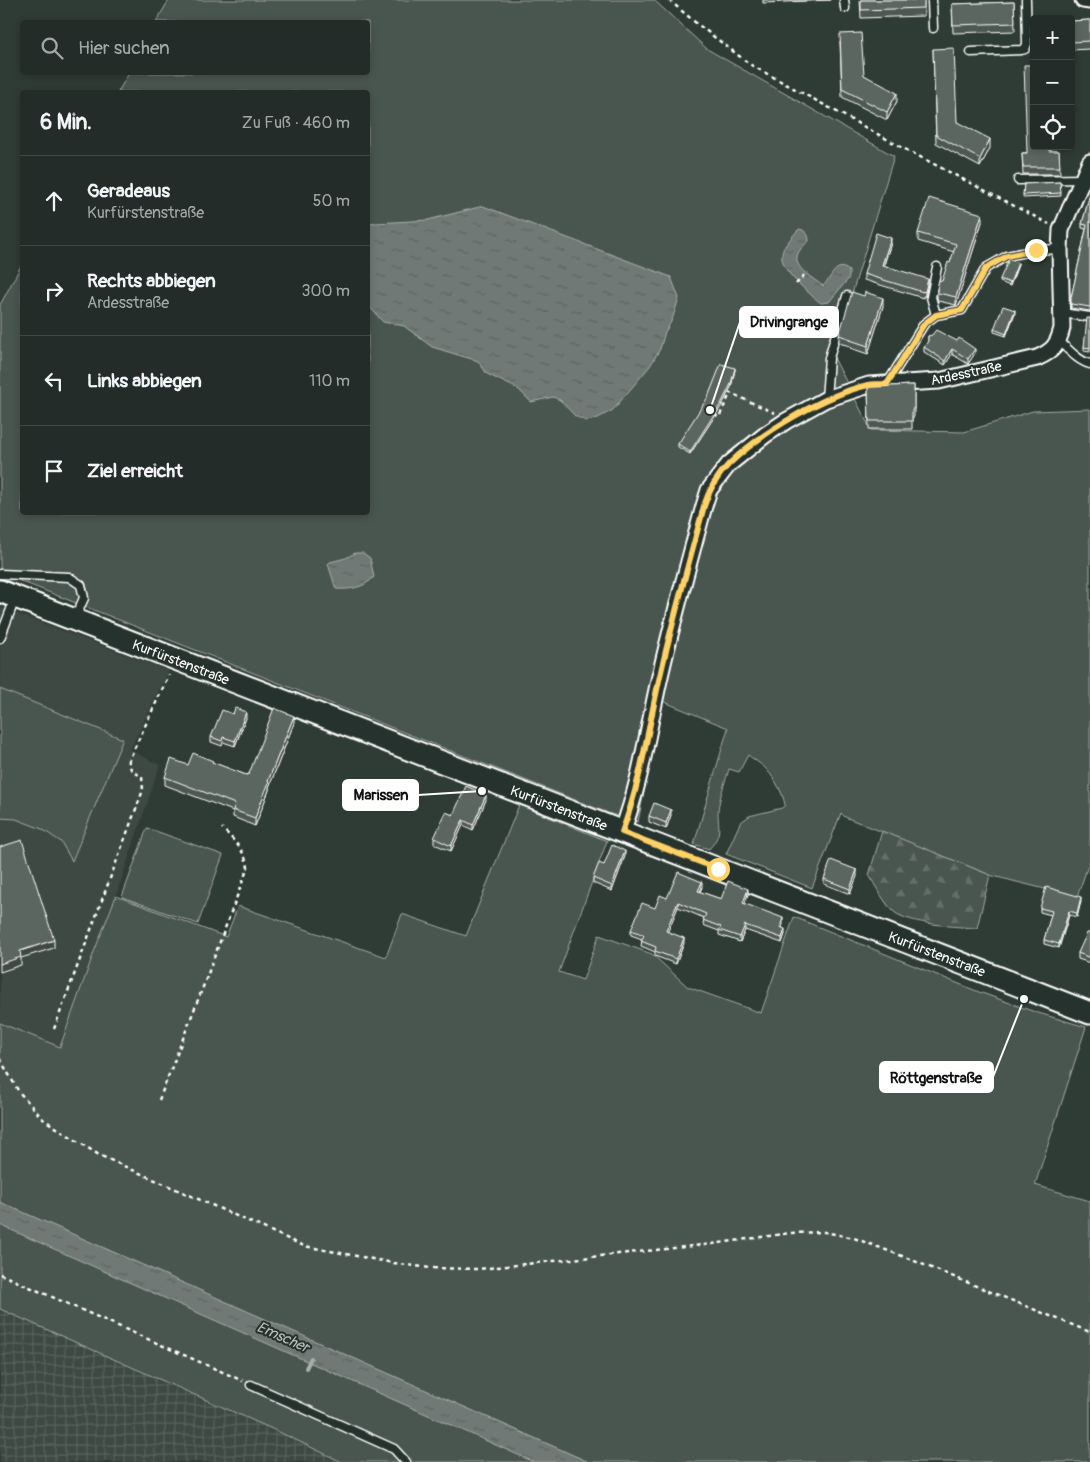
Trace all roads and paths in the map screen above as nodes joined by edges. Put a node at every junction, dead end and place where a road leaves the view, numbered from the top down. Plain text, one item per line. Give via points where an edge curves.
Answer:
1 (669, 0) edge
2 (932, 0) edge
3 (1026, 0) edge
4 (1083, 0) edge
5 (1090, 1) edge
6 (933, 28) dead end
7 (971, 52) dead end
8 (1090, 162) edge
9 (1083, 178) junction
10 (1018, 180) dead end
11 (1061, 230) junction
12 (1060, 249) junction
13 (937, 267) dead end
14 (806, 272) dead end
15 (796, 284) dead end
16 (847, 296) dead end
17 (1062, 313) junction
18 (936, 315) junction
19 (1090, 317) edge
20 (1059, 341) junction
21 (1090, 364) edge
22 (887, 384) junction
23 (826, 399) junction
24 (716, 414) edge
25 (786, 421) junction
26 (0, 574) edge
27 (8, 594) edge
28 (75, 620) junction
29 (0, 638) edge
30 (176, 660) junction
31 (222, 828) dead end
32 (622, 832) junction
33 (1090, 1013) edge
34 (54, 1029) dead end
35 (0, 1059) edge
36 (159, 1100) dead end
37 (0, 1274) edge
38 (1090, 1332) edge
39 (251, 1385) joint
40 (406, 1462) edge

1 - 11 path via 751,65
2 - 6 lane
3 - 7 lane via 1027,44 1024,49
4 - 5 street
8 - 9 street
9 - 10 lane
9 - 11 street
11 - 12 street
12 - 17 street
12 - 18 lane via 1007,256 986,268 962,310
13 - 18 lane via 931,297
14 - 15 path
16 - 23 lane via 829,358
17 - 19 lane
17 - 20 street
18 - 22 lane via 924,324
20 - 21 lane
20 - 22 street, Ardesstraße via 1053,349 1037,358 938,381
22 - 23 street, Ardesstraße via 869,385
23 - 25 street, Ardesstraße
24 - 25 path via 729,393
25 - 32 street, Ardesstraße via 729,464 709,490 661,674 634,795
26 - 28 lane via 70,577 82,585 84,598
27 - 28 main road, Kurfürstenstraße
27 - 29 lane
28 - 30 main road, Kurfürstenstraße
30 - 32 main road, Kurfürstenstraße
30 - 34 path via 129,760 130,769 142,777 143,790
31 - 36 path via 240,846 248,867
32 - 33 main road, Kurfürstenstraße
35 - 38 path via 19,1092 43,1119 76,1141 99,1155 304,1246 430,1268 478,1269 790,1233 825,1232 854,1238 902,1256
37 - 39 path
39 - 40 lane via 394,1449

